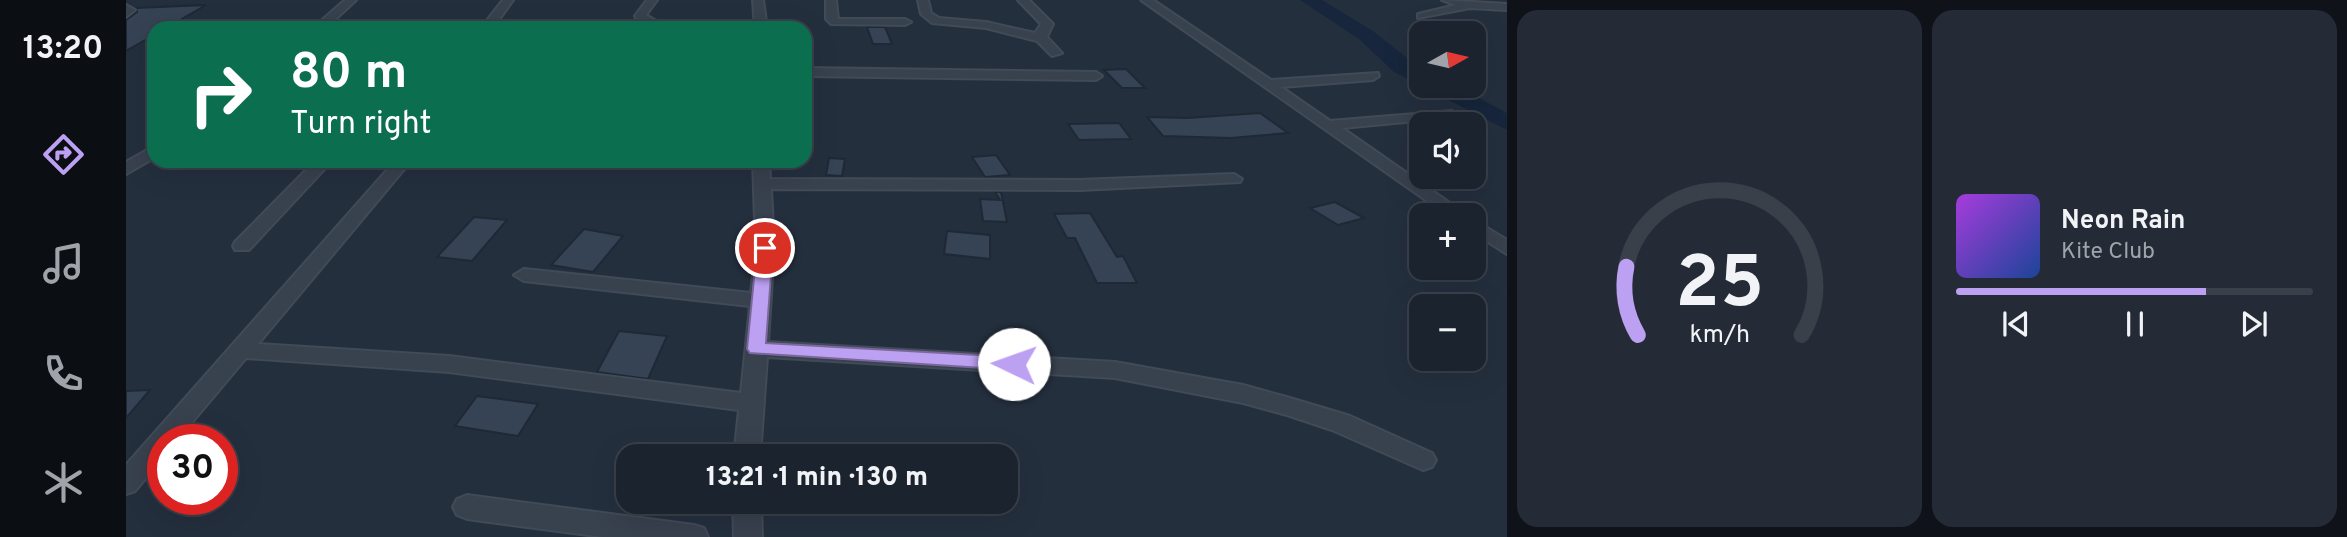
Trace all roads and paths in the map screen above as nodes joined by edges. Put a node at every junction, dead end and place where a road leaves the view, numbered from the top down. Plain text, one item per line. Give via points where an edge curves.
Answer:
1 (351, 0) edge
2 (508, 0) edge
3 (652, 0) edge
4 (758, 0) edge
5 (831, 0) edge
6 (923, 0) edge
7 (1023, 0) edge
8 (1146, 0) edge
9 (1447, 0) edge
10 (1467, 5) junction
11 (1507, 7) edge
12 (126, 8) edge
13 (126, 14) edge
14 (1422, 16) dead end
15 (327, 21) edge
16 (492, 21) edge
17 (649, 21) edge
18 (760, 21) edge
19 (905, 22) dead end
20 (1041, 38) junction
21 (1056, 53) dead end
22 (812, 72) edge
23 (1096, 76) dead end
24 (1373, 76) dead end
25 (1269, 84) junction
26 (1409, 118) edge
27 (1329, 125) junction
28 (147, 156) edge
29 (317, 168) edge
30 (397, 168) edge
31 (762, 168) edge
32 (126, 169) edge
33 (1234, 179) dead end
34 (763, 184) junction
35 (1441, 203) edge
36 (1486, 233) edge
37 (242, 246) dead end
38 (1507, 248) edge
39 (524, 275) dead end
40 (761, 301) junction
41 (757, 349) junction
42 (240, 350) junction
43 (751, 403) junction
44 (177, 424) edge
45 (748, 444) edge
46 (147, 459) edge
47 (1423, 460) dead end
48 (126, 483) edge
49 (467, 507) dead end
50 (747, 514) edge
51 (694, 537) edge
52 (748, 537) edge

1 - 15 street
2 - 16 street
3 - 17 street via 640,16
4 - 18 street
5 - 19 street via 835,22
6 - 20 street via 926,14 936,21 986,24
7 - 20 street via 1047,24
8 - 25 street
9 - 10 street
10 - 11 street
10 - 14 street
12 - 13 street via 130,10
20 - 21 street
22 - 23 street
24 - 25 street
25 - 27 street
26 - 27 street
27 - 35 street
28 - 32 street
29 - 37 street
30 - 42 street
31 - 34 street
33 - 34 street via 1080,185
34 - 40 street
36 - 38 street
39 - 40 street
40 - 41 street
41 - 43 street
41 - 47 street via 1115,370 1290,407 1341,423
42 - 43 street via 449,363
42 - 44 street
43 - 45 street
46 - 48 street
49 - 51 street
50 - 52 street

